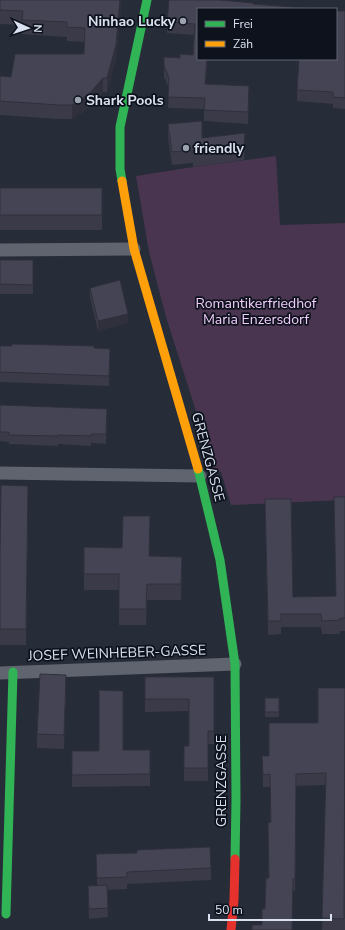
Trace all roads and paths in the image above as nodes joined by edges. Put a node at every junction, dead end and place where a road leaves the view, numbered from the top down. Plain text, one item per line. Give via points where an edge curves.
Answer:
1 (147, 0) edge
2 (134, 249) junction
3 (0, 250) edge
4 (0, 473) edge
5 (200, 476) junction
6 (235, 664) junction
7 (7, 672) edge
8 (6, 914) dead end
9 (231, 930) edge

1 - 2 street, GRENZGASSE via 120,127 120,169
2 - 3 street
2 - 5 street, GRENZGASSE
4 - 5 street
5 - 6 street, GRENZGASSE via 220,560
6 - 7 street, JOSEF WEINHEBER-GASSE
6 - 9 street, GRENZGASSE via 236,800
7 - 8 street

